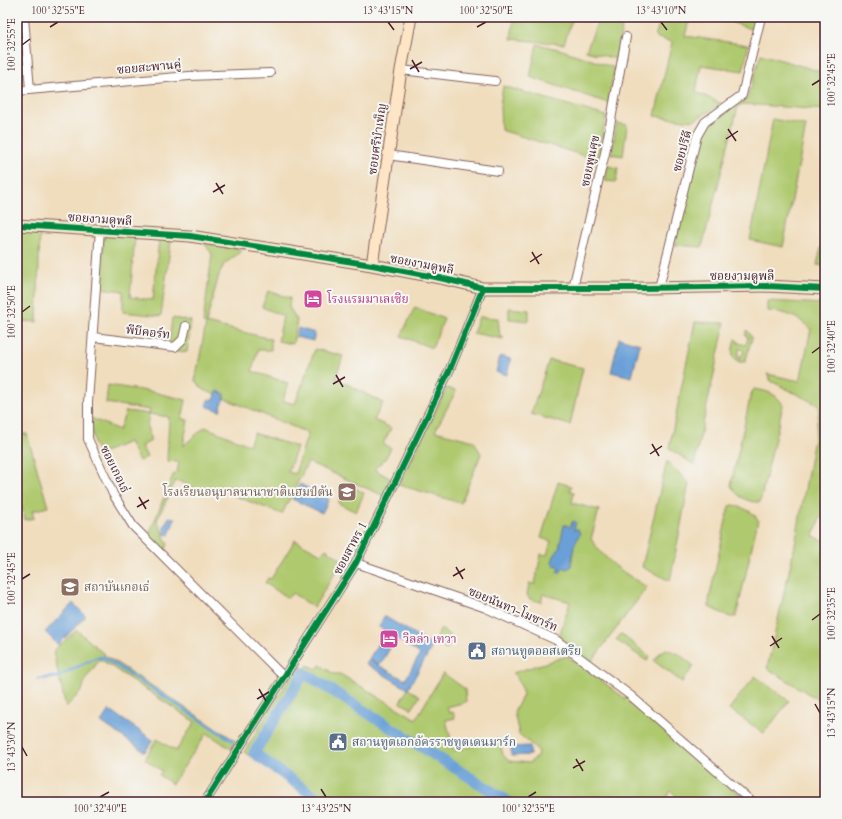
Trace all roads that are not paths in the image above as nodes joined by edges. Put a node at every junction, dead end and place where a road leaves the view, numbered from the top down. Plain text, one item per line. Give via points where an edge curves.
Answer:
1 (24, 17) edge
2 (411, 17) edge
3 (761, 17) edge
4 (626, 37) dead end
5 (401, 70) junction
6 (270, 73) dead end
7 (495, 81) dead end
8 (30, 90) junction
9 (17, 91) edge
10 (388, 155) junction
11 (498, 171) dead end
12 (17, 225) edge
13 (100, 230) junction
14 (372, 265) junction
15 (483, 288) junction
16 (573, 288) junction
17 (659, 288) junction
18 (825, 289) edge
19 (186, 326) dead end
20 (93, 337) junction
21 (356, 563) junction
22 (284, 677) junction
23 (205, 802) edge
24 (752, 802) edge

1 - 8 street
2 - 5 street, ซอยศรีบำเพ็ญ
3 - 17 street, ซอยปรีดี via 742,95 705,122 697,136
4 - 16 street, ซอยพูนศุข via 605,152
5 - 7 street
5 - 10 street, ซอยศรีบำเพ็ญ
6 - 8 street, ซอยสะพานคู่ via 189,76
8 - 9 street, ซอยสะพานคู่
10 - 11 street
10 - 14 street, ซอยศรีบำเพ็ญ
12 - 13 street, ซอยงามดูพลี
13 - 14 street, ซอยงามดูพลี via 190,236
13 - 20 street, ซอยเกอเธ่
14 - 15 street, ซอยงามดูพลี
15 - 16 street, ซอยงามดูพลี
15 - 21 street, ซอยสาทร 1 via 448,374
16 - 17 street, ซอยงามดูพลี
17 - 18 street, ซอยงามดูพลี via 767,286
19 - 20 street, พีบีคอร์ท via 183,339 174,347
20 - 22 street, ซอยเกอเธ่ via 88,439 120,506 133,526 149,543
21 - 22 street, ซอยสาทร 1
21 - 24 street, ซอยนันทา-โมซาร์ท via 486,608 556,640 632,696
22 - 23 street, ซอยสาทร 1

